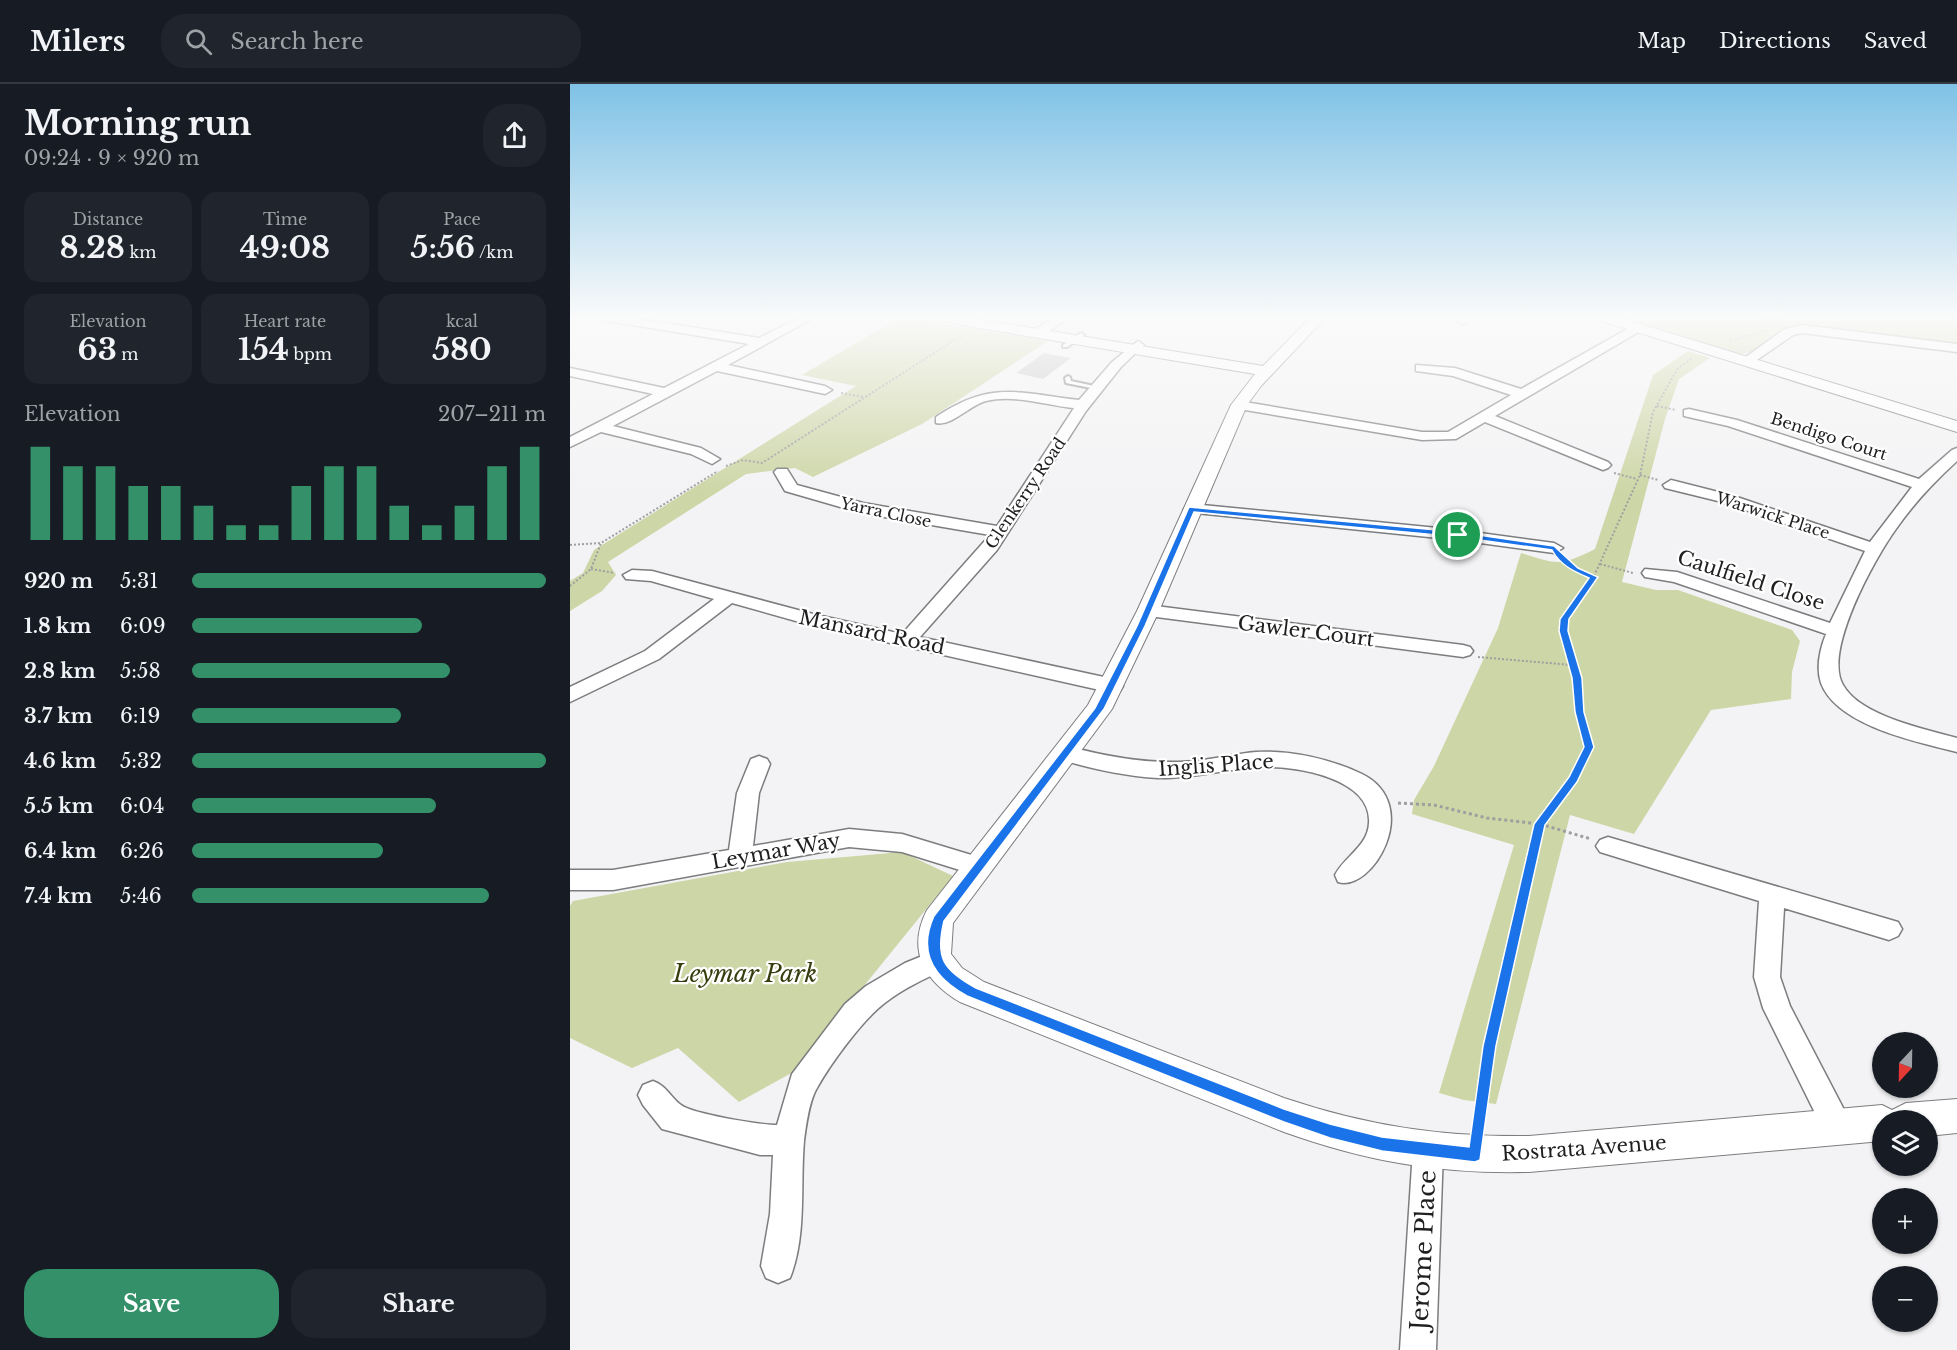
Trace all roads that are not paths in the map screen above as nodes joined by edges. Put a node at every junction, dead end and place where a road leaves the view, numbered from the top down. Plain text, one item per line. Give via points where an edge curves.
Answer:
1 (584, 375) edge
2 (697, 375) edge
3 (756, 375) edge
4 (1106, 375) edge
5 (1263, 375) edge
6 (1466, 375) edge
7 (1556, 375) edge
8 (1791, 375) edge
9 (1068, 378) dead end
10 (1096, 387) junction
11 (825, 390) road end
12 (664, 392) junction
13 (1524, 394) junction
14 (1083, 405) junction
15 (1239, 405) junction
16 (1689, 413) road end
17 (1483, 416) junction
18 (941, 420) dead end
19 (598, 427) junction
20 (1957, 427) edge
21 (570, 443) edge
22 (1957, 453) edge
23 (712, 459) dead end
24 (1603, 465) road end
25 (782, 472) dead end
26 (1671, 485) dead end
27 (1922, 485) junction
28 (1192, 509) junction
29 (1001, 532) junction
30 (1554, 548) road end
31 (1874, 549) junction
32 (1651, 573) road end
33 (632, 575) road end
34 (727, 598) junction
35 (1148, 611) junction
36 (1836, 631) junction
37 (908, 639) junction
38 (1463, 651) road end
39 (1113, 686) junction
40 (570, 695) edge
41 (1957, 745) edge
42 (1067, 754) junction
43 (759, 764) dead end
44 (1608, 846) road end
45 (740, 857) junction
46 (979, 867) junction
47 (1347, 875) dead end
48 (570, 880) edge
49 (1772, 894) junction
50 (1889, 928) dead end
51 (937, 962) junction
52 (653, 1095) dead end
53 (1957, 1116) edge
54 (1938, 1117) edge
55 (1872, 1124) edge
56 (1838, 1127) junction
57 (789, 1140) junction
58 (1428, 1150) junction
59 (778, 1266) dead end
60 (1418, 1350) edge

1 - 12 street
2 - 12 street
3 - 11 street
4 - 10 street, Glenkerry Road
5 - 15 street
6 - 13 street
7 - 13 street
8 - 20 street
9 - 10 lane via 1075,385
10 - 14 street, Glenkerry Road
12 - 19 street
13 - 17 street
14 - 18 street via 1000,393 969,401
14 - 29 street, Glenkerry Road
15 - 17 street via 1422,436 1451,436
15 - 28 street
16 - 27 street, Bendigo Court via 1732,423
17 - 24 street
19 - 21 street
19 - 23 street via 696,451
22 - 27 street
25 - 29 street, Yarra Close via 791,488 861,508
26 - 31 street, Warwick Place via 1721,497
27 - 31 street
28 - 30 street via 1430,531
28 - 35 street
29 - 37 street, Glenkerry Road
31 - 36 street
32 - 36 street, Caulfield Close via 1677,577
33 - 34 street, Mansard Road via 652,576
34 - 37 street, Mansard Road
34 - 40 street via 652,655
35 - 38 street, Gawler Court
35 - 39 street
36 - 41 street via 1827,674 1842,698 1875,718
37 - 39 street, Mansard Road
39 - 42 street
42 - 46 street
42 - 47 street, Inglis Place via 1148,770 1288,760 1350,777 1362,783 1378,805 1381,822 1377,841
43 - 45 street via 748,793
44 - 49 street
45 - 46 street, Leymar Way via 849,838 902,843
45 - 48 street, Leymar Way via 613,880
46 - 51 street via 938,919 932,944
49 - 50 street
49 - 56 street via 1767,977 1778,1008
51 - 57 street via 876,994 855,1013 802,1084
51 - 58 street, Rostrata Avenue via 951,980 972,992 1284,1115 1382,1144
52 - 57 street via 673,1119 760,1140
53 - 54 street
55 - 56 street, Rostrata Avenue
56 - 58 street, Rostrata Avenue via 1529,1154 1475,1155
57 - 59 street via 786,1214
58 - 60 street, Jerome Place

